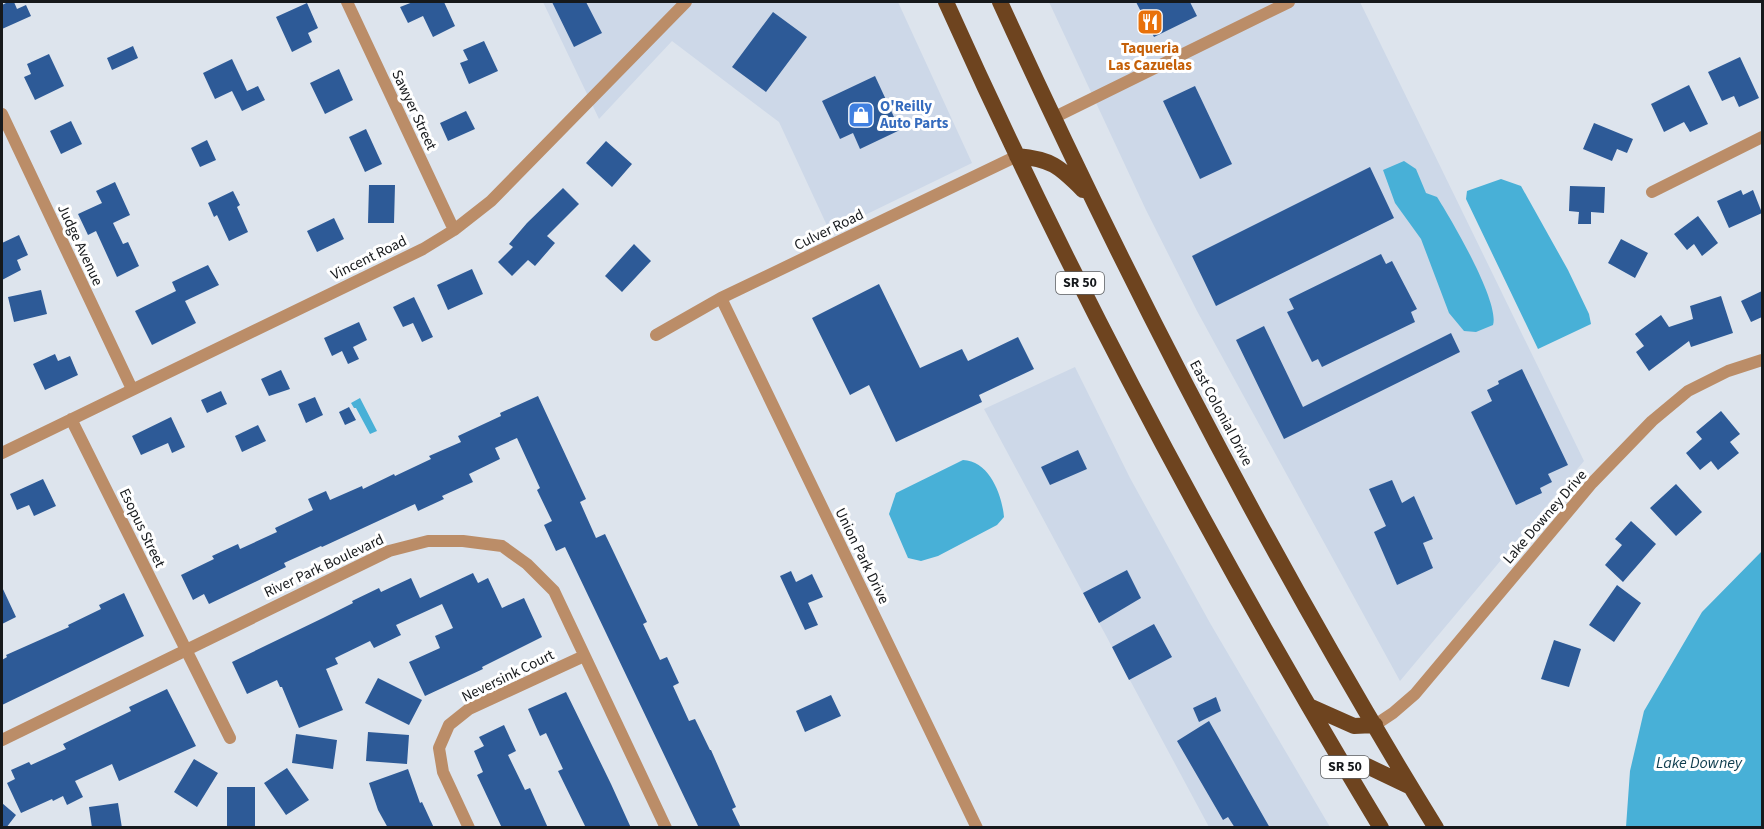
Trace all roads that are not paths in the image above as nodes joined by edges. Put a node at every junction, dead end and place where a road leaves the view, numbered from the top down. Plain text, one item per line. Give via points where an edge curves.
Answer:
1 (347, 2) edge
2 (686, 2) edge
3 (946, 2) edge
4 (1000, 2) edge
5 (1289, 2) edge
6 (2, 114) edge
7 (1053, 118) junction
8 (1762, 136) edge
9 (1017, 156) junction
10 (1652, 192) dead end
11 (1092, 199) junction
12 (454, 230) junction
13 (721, 298) junction
14 (656, 335) dead end
15 (1762, 360) edge
16 (132, 389) junction
17 (71, 419) junction
18 (2, 453) edge
19 (185, 650) junction
20 (584, 656) junction
21 (1309, 706) junction
22 (1375, 725) junction
23 (230, 738) dead end
24 (2, 740) edge
25 (1344, 766) junction
26 (1411, 788) junction
27 (469, 828) edge
28 (666, 828) edge
29 (977, 828) edge
30 (1381, 828) edge
31 (1436, 828) edge

1 - 12 street, Sawyer Street
2 - 12 street, Vincent Road via 491,201
3 - 9 highway, SR 50
4 - 7 highway, East Colonial Drive / SR 50
5 - 7 street
6 - 16 street, Judge Avenue
7 - 11 highway, East Colonial Drive / SR 50
8 - 10 street
9 - 11 highway via 1040,158 1061,168
9 - 13 street, Culver Road
9 - 21 highway, SR 50 via 1144,409
11 - 22 highway, East Colonial Drive / SR 50 via 1221,452
12 - 16 street, Vincent Road via 423,249
13 - 14 street, Culver Road
13 - 29 street, Union Park Drive
15 - 22 street, Lake Downey Drive via 1728,371 1688,392 1652,421 1593,483 1415,694
16 - 17 street, Vincent Road
17 - 18 street, Vincent Road
17 - 19 street, Esopus Street
19 - 20 street, River Park Boulevard via 389,551 428,541 463,541 502,546 527,564 554,591
19 - 23 street, Esopus Street
19 - 24 street, River Park Boulevard
20 - 27 street, Neversink Court via 469,710 449,725 440,748 443,772
20 - 28 street, River Park Boulevard
21 - 22 highway via 1354,726
21 - 25 highway, SR 50
22 - 26 highway, East Colonial Drive / SR 50
25 - 26 highway via 1367,766
25 - 30 highway, SR 50
26 - 31 highway, East Colonial Drive / SR 50

